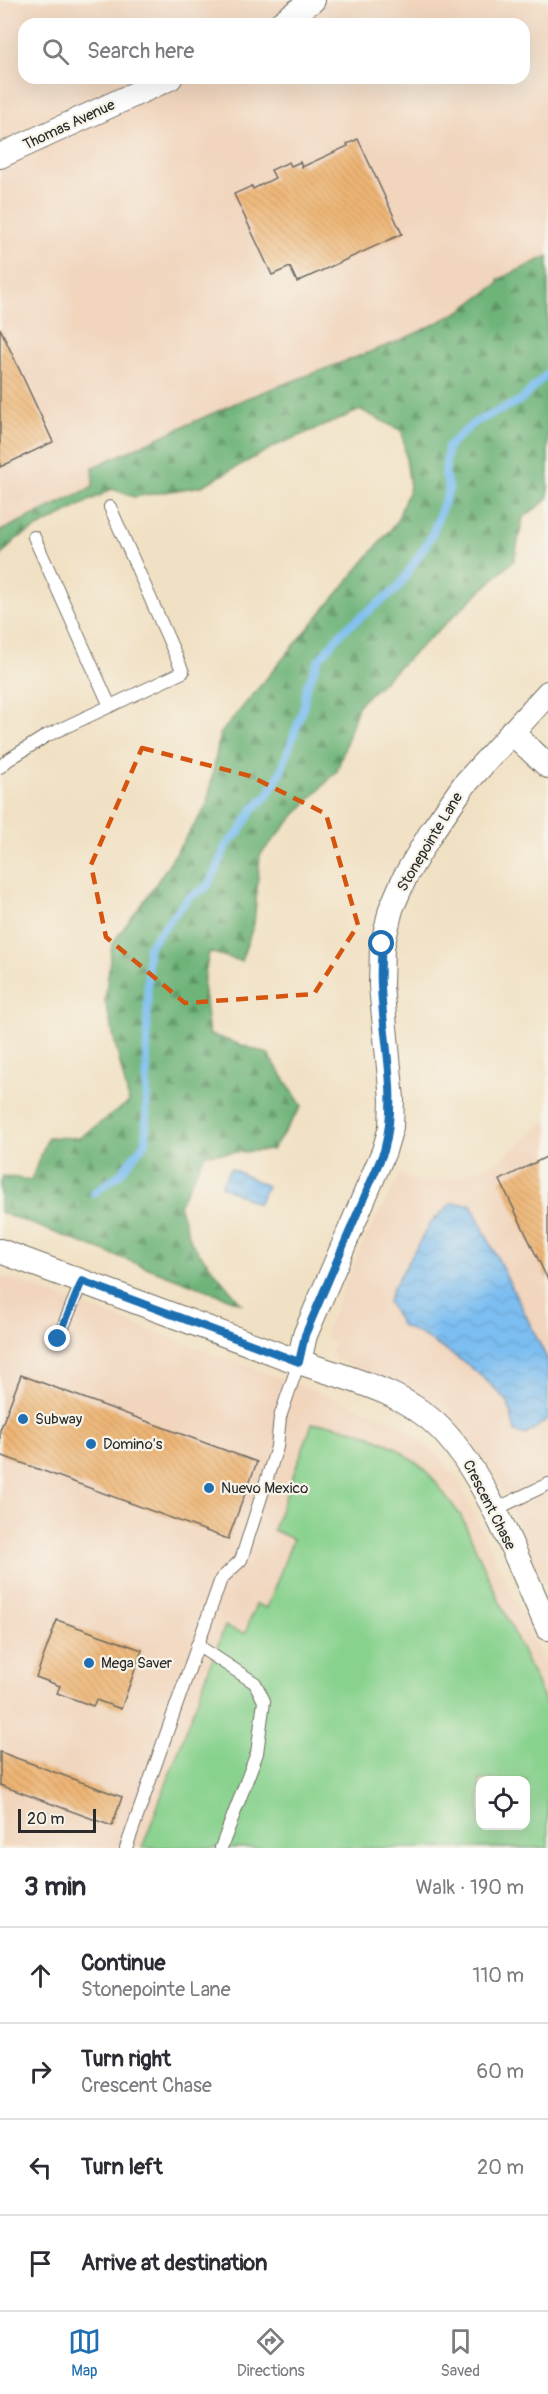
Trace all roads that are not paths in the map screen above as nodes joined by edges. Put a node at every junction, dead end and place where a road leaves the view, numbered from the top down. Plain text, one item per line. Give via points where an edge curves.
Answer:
1 (313, 0) edge
2 (288, 18) edge
3 (157, 84) edge
4 (0, 156) edge
5 (110, 507) dead end
6 (34, 537) dead end
7 (548, 693) edge
8 (110, 706) junction
9 (511, 732) junction
10 (548, 766) edge
11 (0, 767) edge
12 (0, 1251) edge
13 (82, 1281) junction
14 (58, 1339) dead end
15 (299, 1362) junction
16 (548, 1484) edge
17 (494, 1510) junction
18 (548, 1628) edge
19 (197, 1646) junction
20 (126, 1848) edge
21 (222, 1848) edge

1 - 2 street
3 - 4 street, Thomas Avenue
5 - 8 lane via 183,672
6 - 8 lane
7 - 9 street, Stonepointe Lane
8 - 11 lane via 46,736
9 - 10 street
9 - 15 street, Stonepointe Lane via 464,785 432,831 390,909 382,944 381,986 391,1127 305,1335
12 - 13 street, Crescent Chase
13 - 14 lane
13 - 15 street, Crescent Chase
15 - 17 street, Crescent Chase via 378,1389 415,1408 463,1454
15 - 19 lane via 241,1560 221,1579
16 - 17 lane
17 - 18 street, Crescent Chase
19 - 20 lane
19 - 21 lane via 255,1683 264,1701 257,1753

